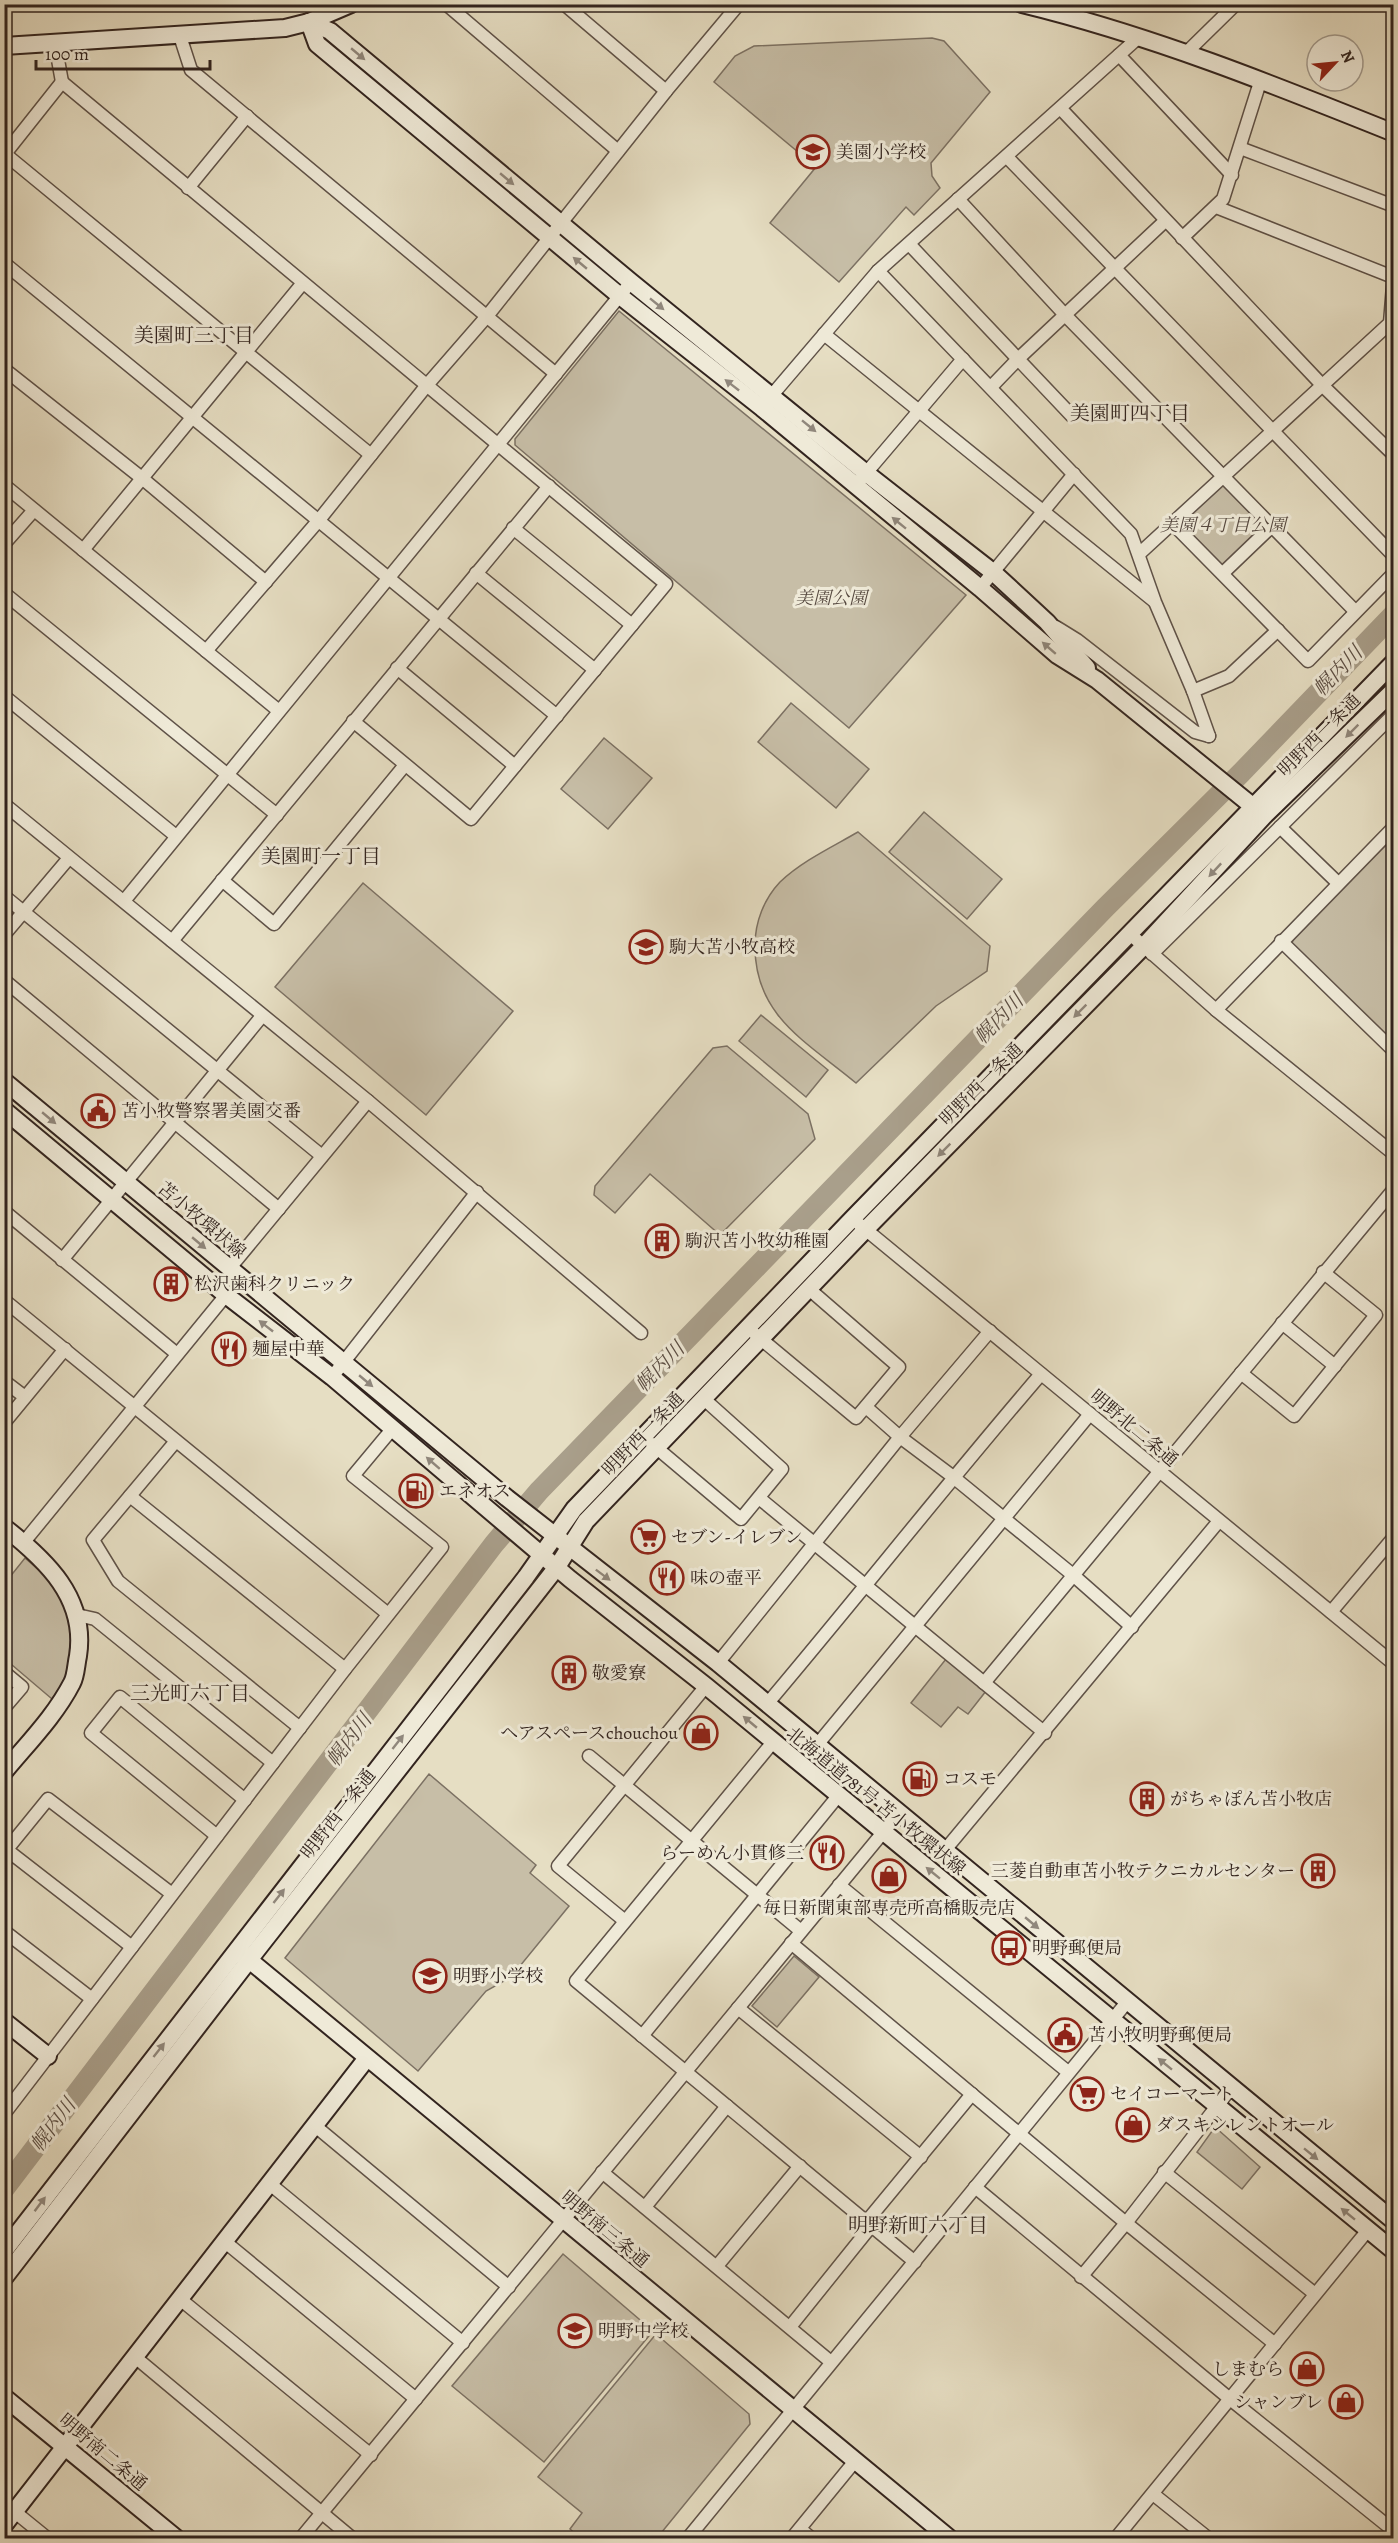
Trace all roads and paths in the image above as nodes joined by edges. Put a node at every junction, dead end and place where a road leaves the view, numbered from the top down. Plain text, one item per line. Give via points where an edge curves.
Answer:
1 (351, 4) edge
2 (446, 4) edge
3 (564, 4) edge
4 (739, 4) edge
5 (1022, 4) edge
6 (1236, 4) edge
7 (309, 22) junction
8 (180, 33) junction
9 (1139, 37) junction
10 (55, 43) junction
11 (4, 46) edge
12 (1186, 54) junction
13 (1119, 55) junction
14 (1261, 79) junction
15 (62, 82) junction
16 (666, 91) junction
17 (1061, 109) junction
18 (247, 116) junction
19 (1394, 133) edge
20 (1240, 148) junction
21 (618, 151) junction
22 (5, 154) edge
23 (1007, 157) junction
24 (1232, 175) junction
25 (188, 188) junction
26 (958, 199) junction
27 (1394, 206) edge
28 (1216, 207) junction
29 (1165, 221) junction
30 (561, 223) junction
31 (550, 238) junction
32 (1182, 238) junction
33 (909, 244) junction
34 (4, 263) edge
35 (1114, 270) junction
36 (878, 271) junction
37 (1393, 275) edge
38 (631, 282) junction
39 (302, 284) junction
40 (620, 296) junction
41 (488, 315) junction
42 (1066, 316) junction
43 (1392, 325) edge
44 (824, 334) junction
45 (246, 351) junction
46 (1018, 358) junction
47 (963, 359) junction
48 (4, 369) edge
49 (556, 374) junction
50 (427, 385) junction
51 (1323, 386) junction
52 (991, 387) junction
53 (767, 402) junction
54 (919, 409) junction
55 (194, 416) junction
56 (1072, 416) dead end
57 (1272, 432) junction
58 (499, 444) junction
59 (371, 455) junction
60 (1394, 455) edge
61 (1074, 474) junction
62 (1225, 476) junction
63 (143, 479) junction
64 (860, 480) junction
65 (4, 485) edge
66 (549, 486) junction
67 (34, 510) junction
68 (1042, 511) junction
69 (319, 520) junction
70 (1173, 524) junction
71 (1272, 526) junction
72 (513, 528) junction
73 (4, 544) edge
74 (84, 550) junction
75 (1139, 554) junction
76 (1394, 556) edge
77 (476, 573) junction
78 (994, 573) junction
79 (1222, 573) junction
80 (1394, 573) edge
81 (389, 577) junction
82 (266, 582) junction
83 (980, 588) junction
84 (4, 593) edge
85 (1155, 602) junction
86 (1355, 611) junction
87 (438, 618) junction
88 (1047, 622) junction
89 (632, 626) junction
90 (1278, 630) junction
91 (206, 651) junction
92 (397, 668) junction
93 (1392, 668) edge
94 (595, 670) junction
95 (1097, 680) junction
96 (1394, 690) edge
97 (1193, 692) junction
98 (4, 696) edge
99 (279, 711) junction
100 (1394, 714) edge
101 (557, 716) junction
102 (353, 722) junction
103 (405, 765) junction
104 (515, 766) junction
105 (227, 774) junction
106 (4, 804) edge
107 (1255, 807) junction
108 (277, 815) junction
109 (1280, 827) junction
110 (1394, 828) edge
111 (176, 836) junction
112 (69, 858) junction
113 (222, 880) junction
114 (1338, 883) junction
115 (4, 896) edge
116 (124, 901) junction
117 (24, 912) junction
118 (1130, 934) junction
119 (4, 935) edge
120 (172, 941) junction
121 (1281, 941) junction
122 (1148, 950) junction
123 (4, 980) edge
124 (1216, 1010) junction
125 (262, 1016) junction
126 (1394, 1051) edge
127 (217, 1071) junction
128 (4, 1081) edge
129 (368, 1101) junction
130 (4, 1110) edge
131 (175, 1122) junction
132 (1394, 1154) edge
133 (322, 1156) junction
134 (126, 1182) junction
135 (1394, 1189) edge
136 (477, 1192) junction
137 (111, 1200) junction
138 (279, 1209) junction
139 (4, 1211) edge
140 (859, 1224) junction
141 (62, 1260) junction
142 (229, 1269) junction
143 (1323, 1272) junction
144 (810, 1289) junction
145 (226, 1295) junction
146 (4, 1300) edge
147 (1282, 1323) junction
148 (990, 1331) junction
149 (641, 1333) dead end
150 (754, 1333) junction
151 (65, 1349) junction
152 (177, 1354) junction
153 (343, 1362) junction
154 (1335, 1366) junction
155 (1241, 1373) junction
156 (1041, 1374) junction
157 (332, 1377) junction
158 (4, 1381) edge
159 (25, 1397) junction
160 (704, 1399) junction
161 (136, 1406) junction
162 (866, 1407) junction
163 (1090, 1414) junction
164 (4, 1423) edge
165 (393, 1428) junction
166 (643, 1436) junction
167 (900, 1437) junction
168 (176, 1440) junction
169 (657, 1448) junction
170 (1159, 1472) junction
171 (952, 1476) junction
172 (130, 1496) junction
173 (759, 1498) junction
174 (1002, 1519) junction
175 (1219, 1521) junction
176 (4, 1527) edge
177 (548, 1531) junction
178 (1394, 1537) edge
179 (24, 1542) junction
180 (815, 1545) junction
181 (570, 1548) junction
182 (542, 1555) junction
183 (557, 1567) junction
184 (1073, 1575) junction
185 (866, 1587) junction
186 (1331, 1612) junction
187 (388, 1614) junction
188 (77, 1615) junction
189 (913, 1626) junction
190 (1132, 1627) junction
191 (718, 1663) junction
192 (1394, 1664) edge
193 (345, 1669) junction
194 (4, 1672) edge
195 (984, 1683) junction
196 (706, 1686) junction
197 (768, 1704) junction
198 (4, 1707) edge
199 (300, 1728) junction
200 (1045, 1733) junction
201 (773, 1742) junction
202 (817, 1746) junction
203 (589, 1756) dead end
204 (273, 1763) junction
205 (4, 1772) edge
206 (624, 1785) junction
207 (838, 1796) junction
208 (245, 1800) junction
209 (899, 1813) junction
210 (883, 1832) junction
211 (217, 1836) junction
212 (692, 1840) junction
213 (945, 1850) junction
214 (6, 1851) edge
215 (839, 1885) junction
216 (172, 1894) junction
217 (759, 1895) junction
218 (625, 1922) junction
219 (4, 1931) edge
220 (801, 1931) junction
221 (791, 1943) junction
222 (132, 1947) junction
223 (243, 1955) junction
224 (92, 1999) junction
225 (1127, 2002) junction
226 (738, 2007) junction
227 (1111, 2020) junction
228 (4, 2021) edge
229 (642, 2036) junction
230 (48, 2056) junction
231 (367, 2058) junction
232 (685, 2071) junction
233 (1068, 2072) junction
234 (1231, 2088) junction
235 (972, 2094) junction
236 (727, 2106) junction
237 (1216, 2106) junction
238 (6, 2109) edge
239 (314, 2125) junction
240 (1019, 2133) junction
241 (921, 2157) junction
242 (800, 2166) junction
243 (602, 2172) junction
244 (1164, 2172) junction
245 (270, 2184) junction
246 (975, 2187) junction
247 (645, 2206) junction
248 (562, 2219) junction
249 (1394, 2222) edge
250 (869, 2223) junction
251 (1126, 2223) junction
252 (1368, 2230) junction
253 (225, 2241) junction
254 (4, 2251) edge
255 (1394, 2251) edge
256 (915, 2262) junction
257 (717, 2266) junction
258 (1081, 2277) junction
259 (4, 2278) edge
260 (509, 2287) junction
261 (1315, 2294) junction
262 (180, 2299) junction
263 (790, 2327) junction
264 (463, 2343) junction
265 (1275, 2344) junction
266 (135, 2357) junction
267 (831, 2362) junction
268 (4, 2397) edge
269 (416, 2398) junction
270 (1230, 2399) junction
271 (792, 2409) junction
272 (66, 2446) junction
273 (371, 2455) junction
274 (855, 2461) junction
275 (1153, 2494) junction
276 (322, 2514) junction
277 (10, 2518) edge
278 (1394, 2531) edge
279 (796, 2534) edge
280 (47, 2538) edge
281 (176, 2538) edge
282 (301, 2538) edge
283 (352, 2538) edge
284 (688, 2538) edge
285 (811, 2538) edge
286 (949, 2538) edge
287 (1116, 2538) edge
288 (1208, 2538) edge

1 - 7 street
2 - 21 street
3 - 16 street
4 - 16 street
5 - 9 street
6 - 12 street
7 - 8 street via 285,28
7 -> 30 street via 330,31
7 - 31 street via 317,44
8 - 10 street
8 - 18 street via 191,70
9 - 12 street
9 - 13 street
10 - 11 street
10 - 15 street
12 - 14 street
13 - 17 street
13 - 24 street
14 - 19 street
14 - 20 street
15 - 22 street
15 - 25 street
16 - 21 street
17 - 23 street
17 - 29 street
18 - 25 street
18 - 41 street
20 - 24 street
20 - 27 street
21 - 30 street
22 - 45 street
23 - 26 street
23 - 35 street
24 - 28 street via 1223,200
25 - 39 street
26 - 33 street
26 - 42 street
28 - 32 street
28 - 37 street
29 - 32 street
29 - 35 street
30 - 31 street
30 - 38 street
40 -> 31 street
31 - 41 street
32 - 51 street
33 - 36 street
33 - 46 street
34 - 55 street
35 - 42 street
35 - 57 street
36 - 44 street
36 - 47 street
37 - 43 street
38 - 40 street
38 -> 53 street
39 - 45 street
39 - 50 street
40 - 49 street
53 -> 40 street
41 - 49 street
41 - 50 street
42 - 46 street
42 - 62 street
43 - 51 street
44 - 53 street
44 - 54 street
45 - 55 street
45 - 59 street
46 - 52 street
46 - 56 street
47 - 52 street
47 - 54 street
48 - 63 street
49 - 58 street
50 - 58 street
50 - 59 street
51 - 57 street
51 - 60 street
52 - 61 street
53 - 64 street
54 - 64 street
54 - 68 street
55 - 63 street
55 - 69 street
57 - 62 street
57 - 76 street
58 - 66 street
58 - 81 street
59 - 69 street
61 - 68 street
61 - 75 street via 1131,534
62 - 70 street
62 - 71 street
63 - 74 street
63 - 82 street
64 - 78 street
83 -> 64 street
65 - 67 street
66 - 72 street
66 - 89 street via 666,584
67 - 73 street
67 - 74 street
68 - 78 street
68 - 85 street
69 - 81 street
69 - 82 street
70 - 75 street
70 - 79 street
71 - 79 street
71 - 86 street
72 - 77 street
72 - 89 street
74 - 91 street
75 - 85 street
77 - 87 street
77 - 94 street
78 - 83 street
78 - 88 street
79 - 90 street
80 - 86 street
81 - 87 street
81 - 99 street
82 - 91 street
95 -> 83 street via 1057,655
84 - 105 street
85 - 97 street
86 - 90 street via 1308,661
87 - 92 street
87 - 101 street
88 - 95 street
88 - 97 street via 1077,640 1195,732 1209,736
89 - 94 street
90 - 97 street via 1229,676
91 - 99 street
92 - 102 street
92 - 104 street
93 - 107 street, 明野西一条通
94 - 101 street
95 - 107 street
96 -> 107 street, 明野西一条通
98 - 111 street
99 - 105 street
100 - 109 street
101 - 104 street
102 - 103 street
102 - 108 street
103 - 104 street via 471,819
103 - 113 street via 274,924
105 - 108 street
105 - 111 street
106 - 112 street
107 - 118 street, 明野西一条通
107 -> 122 street, 明野西一条通
108 - 113 street
109 - 114 street
109 - 122 street
110 - 114 street
111 - 116 street
112 - 116 street
112 - 117 street
113 - 120 street
114 - 121 street
115 - 117 street
116 - 120 street
117 - 119 street
117 - 127 street
118 - 122 street
118 - 140 street, 明野西一条通
120 - 125 street
121 - 124 street
121 - 126 street
122 - 124 street
122 -> 140 street, 明野西一条通
123 - 131 street
124 - 132 street
125 - 127 street
125 - 129 street
127 - 131 street
127 - 133 street
128 -> 134 street, 苫小牧環状線
129 - 133 street
129 - 136 street
130 - 137 street
131 - 134 street
131 - 138 street
133 - 138 street
134 - 137 street
134 -> 142 street, 苫小牧環状線
135 - 143 street
136 - 149 street
136 - 153 street
137 - 141 street
137 - 145 street
138 - 142 street
139 - 141 street
140 - 144 street, 明野西一条通
140 - 148 street, 明野北二条通
140 - 150 street, 明野西一条通
141 - 152 street
142 - 153 street, 苫小牧環状線
143 - 147 street
143 - 154 street via 1376,1315
144 - 150 street, 明野西一条通
144 - 162 street via 899,1366
145 - 152 street
157 -> 145 street
146 - 151 street
147 - 154 street
147 - 155 street
148 - 156 street, 明野北二条通
148 - 167 street
150 - 160 street, 明野西一条通
150 - 162 street via 856,1418
150 - 166 street, 明野西一条通
151 - 159 street
151 - 161 street
152 - 161 street
153 - 157 street
153 -> 177 street, 苫小牧環状線
154 - 155 street via 1294,1416
155 - 170 street
156 - 163 street, 明野北二条通
156 - 171 street
157 - 165 street
158 - 159 street
159 - 164 street
160 - 169 street, 明野西一条通
160 - 173 street via 782,1469
161 - 168 street
161 - 179 street
162 - 167 street
163 - 170 street, 明野北二条通
163 - 174 street
182 -> 165 street, 北海道道781号 苫小牧環状線
165 - 187 street via 353,1476 442,1547
166 - 169 street
166 - 177 street, 明野西一条通
167 - 171 street
167 - 180 street
168 - 172 street
168 - 187 street
169 - 173 street via 741,1520
169 - 181 street, 明野西一条通 via 586,1521
170 - 175 street, 明野北二条通
170 - 184 street
171 - 174 street
171 - 185 street
172 - 193 street
172 - 199 street via 93,1540 118,1581
173 - 180 street
174 - 184 street
174 - 189 street
175 - 186 street, 明野北二条通
175 - 190 street
176 - 179 street
177 - 181 street, 北海道道781号 苫小牧環状線
177 - 182 street, 明野西一条通
178 - 186 street
179 - 188 street via 60,1579
180 - 185 street
180 - 191 street
181 - 183 street, 明野西一条通
181 -> 191 street, 北海道道781号 苫小牧環状線
182 - 183 street, 北海道道781号 苫小牧環状線
223 -> 182 street, 明野西一条通
183 - 196 street, 北海道道781号 苫小牧環状線
183 - 223 street, 明野西一条通
184 - 190 street
184 - 195 street
185 - 189 street
185 - 197 street
186 - 192 street, 明野北二条通
187 - 193 street
188 - 204 street via 95,1619
188 - 205 street via 80,1645 74,1681
189 - 195 street
189 - 202 street
190 - 200 street
191 - 197 street, 北海道道781号 苫小牧環状線
193 - 199 street
194 - 198 street via 22,1687
195 - 200 street
201 -> 196 street, 北海道道781号 苫小牧環状線
196 - 206 street
197 - 202 street, 北海道道781号 苫小牧環状線
199 - 204 street
200 - 213 street
201 - 207 street, 北海道道781号 苫小牧環状線
201 - 212 street
202 - 209 street, 北海道道781号 苫小牧環状線
203 - 206 street
204 - 208 street
206 - 212 street
206 - 218 street via 558,1866
207 - 210 street, 北海道道781号 苫小牧環状線
207 - 217 street
208 - 211 street
208 - 211 street via 120,1697 91,1733
209 - 210 street
209 - 213 street, 北海道道781号 苫小牧環状線
210 - 215 street
227 -> 210 street, 北海道道781号 苫小牧環状線
211 - 216 street
212 - 217 street
212 - 218 street
213 -> 225 street, 北海道道781号 苫小牧環状線
214 - 216 street via 48,1799
214 - 222 street
215 - 220 street
215 - 233 street
216 - 222 street
217 - 220 street
217 - 229 street
218 - 229 street via 576,1981
219 - 224 street
220 - 221 street
221 - 226 street
221 - 235 street
222 - 224 street
223 - 231 street, 明野南三条通
254 -> 223 street, 明野西一条通
223 - 259 street, 明野西一条通
224 - 230 street
225 - 227 street
225 - 234 street, 北海道道781号 苫小牧環状線
226 - 232 street
226 - 241 street
227 - 233 street
237 -> 227 street, 北海道道781号 苫小牧環状線
228 - 230 street
229 - 232 street
230 - 238 street
231 - 239 street
231 - 248 street, 明野南三条通
232 - 236 street
232 - 243 street
233 - 240 street
234 - 237 street
234 -> 249 street, 北海道道781号 苫小牧環状線
235 - 240 street
235 - 241 street
236 - 242 street
236 - 247 street
237 - 244 street
252 -> 237 street, 北海道道781号 苫小牧環状線
239 - 245 street
239 - 260 street
240 - 246 street
240 - 251 street
241 - 250 street
242 - 250 street
242 - 257 street
243 - 247 street
243 - 248 street
244 - 251 street
244 - 261 street
245 - 253 street
245 - 264 street
246 - 256 street
246 - 258 street
247 - 257 street
248 - 260 street
248 - 271 street, 明野南三条通
250 - 256 street
250 - 263 street
251 - 258 street
251 - 265 street
252 - 255 street, 北海道道781号 苫小牧環状線
252 - 261 street
253 - 262 street
253 - 269 street
256 - 267 street
257 - 263 street
258 - 270 street
260 - 264 street
261 - 265 street
262 - 266 street
262 - 273 street
263 - 267 street
264 - 269 street
265 - 270 street
266 - 272 street
266 - 276 street
267 - 271 street
268 - 272 street, 明野南二条通
269 - 273 street
270 - 275 street
270 - 278 street
271 - 274 street, 明野南三条通
271 - 284 street
272 - 277 street
272 - 281 street, 明野南二条通
273 - 276 street
274 - 279 street
274 - 286 street, 明野南三条通
275 - 287 street
275 - 288 street
276 - 282 street
276 - 283 street
277 - 280 street
279 - 285 street

